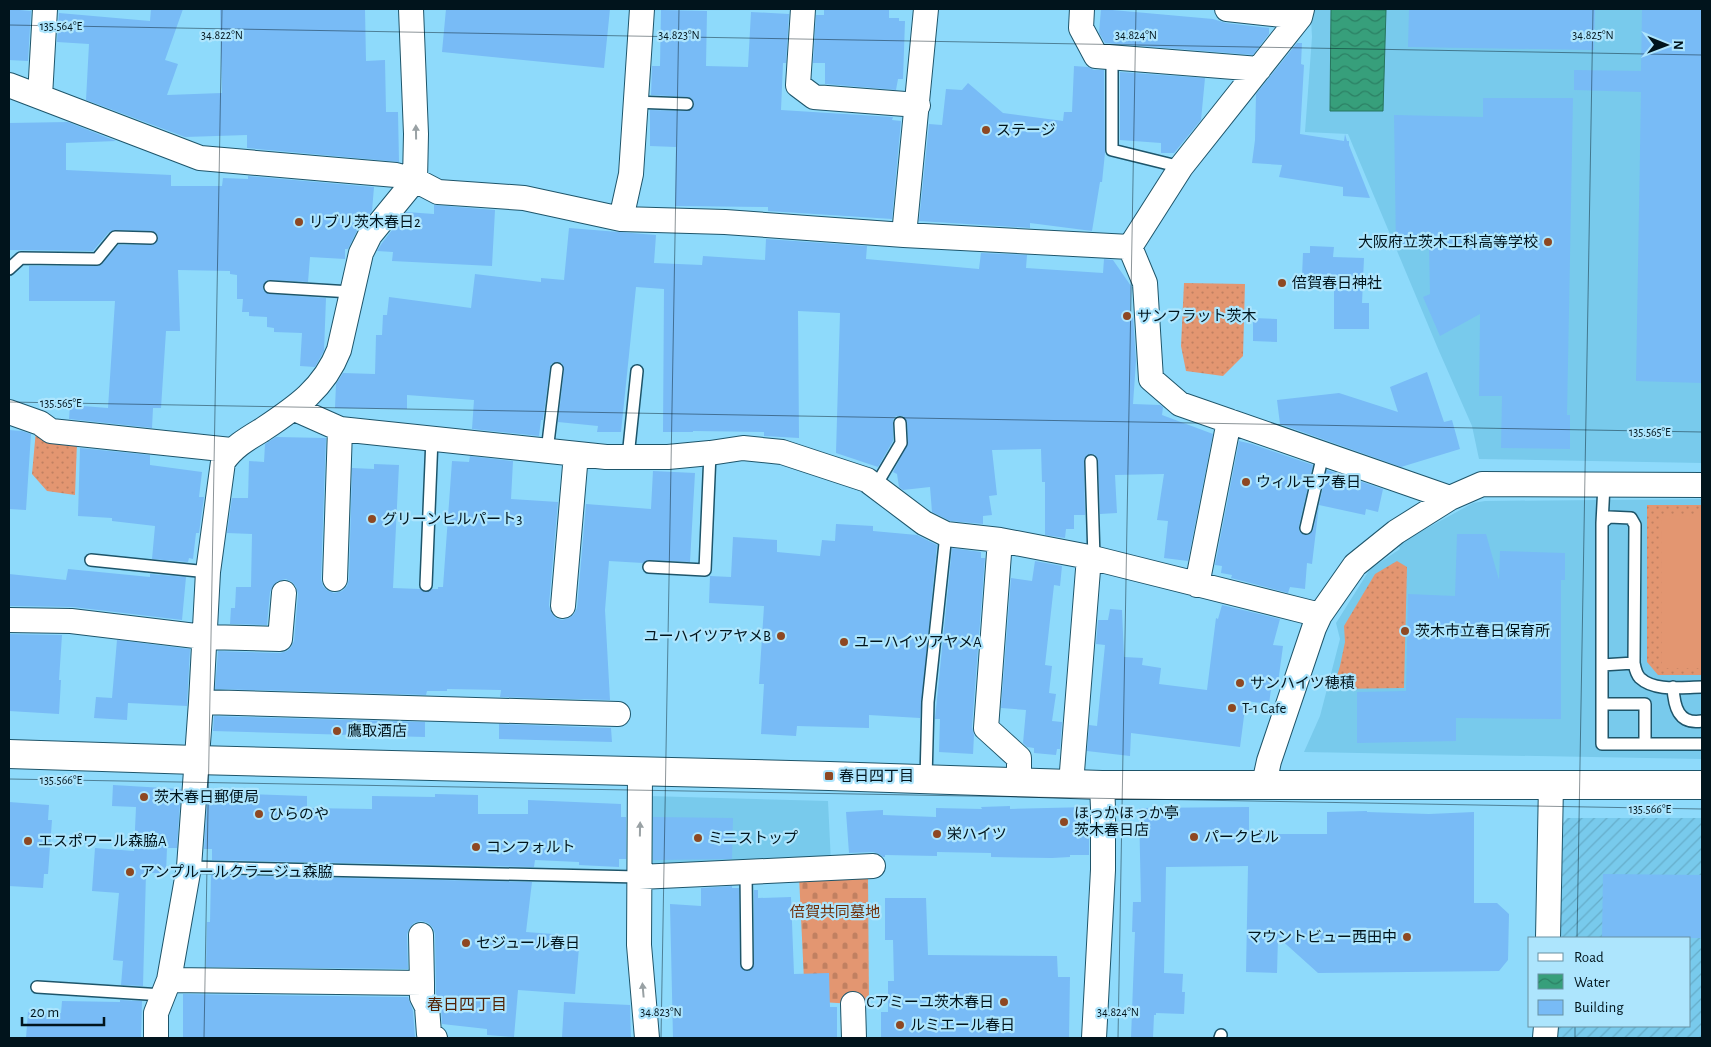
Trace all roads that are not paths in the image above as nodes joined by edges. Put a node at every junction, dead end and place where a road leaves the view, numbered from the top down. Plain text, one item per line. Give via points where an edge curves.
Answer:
1 (45, 9) edge
2 (411, 9) edge
3 (642, 9) edge
4 (803, 9) edge
5 (926, 9) edge
6 (1082, 9) edge
7 (1226, 9) edge
8 (1301, 13) edge
9 (1112, 57) junction
10 (1258, 69) junction
11 (9, 85) edge
12 (40, 96) junction
13 (634, 102) junction
14 (686, 104) dead end
15 (918, 105) junction
16 (1181, 167) junction
17 (415, 180) junction
18 (620, 219) junction
19 (904, 235) junction
20 (151, 238) dead end
21 (1130, 248) junction
22 (9, 269) edge
23 (270, 287) dead end
24 (351, 292) junction
25 (557, 369) dead end
26 (637, 371) dead end
27 (294, 408) junction
28 (9, 412) edge
29 (1229, 421) junction
30 (900, 423) dead end
31 (340, 429) junction
32 (432, 438) junction
33 (231, 450) junction
34 (547, 451) junction
35 (576, 454) junction
36 (710, 454) junction
37 (1323, 454) junction
38 (628, 457) junction
39 (1091, 460) dead end
40 (1604, 485) junction
41 (1702, 485) edge
42 (876, 487) junction
43 (1450, 498) junction
44 (1602, 523) junction
45 (1306, 528) dead end
46 (946, 534) junction
47 (1000, 540) junction
48 (1091, 558) junction
49 (91, 560) dead end
50 (649, 567) dead end
51 (208, 572) junction
52 (335, 579) dead end
53 (1197, 584) junction
54 (426, 585) dead end
55 (284, 593) dead end
56 (563, 606) dead end
57 (1320, 615) junction
58 (9, 620) edge
59 (204, 637) junction
60 (1634, 663) junction
61 (1602, 665) junction
62 (1673, 687) junction
63 (1702, 687) edge
64 (201, 702) junction
65 (1602, 704) junction
66 (618, 714) dead end
67 (1702, 721) edge
68 (1645, 744) junction
69 (1702, 744) edge
70 (9, 754) edge
71 (196, 760) junction
72 (640, 771) junction
73 (926, 779) junction
74 (1019, 783) junction
75 (1070, 784) junction
76 (1264, 784) junction
77 (1551, 784) junction
78 (1102, 785) junction
79 (1702, 785) edge
80 (189, 866) junction
81 (872, 866) dead end
82 (746, 872) junction
83 (639, 877) junction
84 (421, 935) dead end
85 (1548, 937) edge
86 (747, 964) dead end
87 (422, 983) junction
88 (37, 987) dead end
89 (166, 987) junction
90 (853, 1004) dead end
91 (156, 1038) edge
92 (434, 1038) edge
93 (647, 1038) edge
94 (854, 1038) edge
95 (1094, 1038) edge

1 - 12 street
17 -> 2 street
3 - 13 street
4 - 15 street via 798,85 814,97
5 - 15 street
6 - 9 street via 1081,28 1096,56
7 - 8 street
8 - 10 street
9 - 10 street
9 - 16 lane via 1112,150
10 - 16 street
11 - 12 street
12 - 17 street via 200,158 396,175
13 - 14 lane
13 - 18 street via 631,174
15 - 19 street
16 - 21 street
17 - 18 street via 438,192 524,198
17 - 24 street via 370,235 361,252
18 - 19 street via 725,222
19 - 21 street
20 - 22 lane via 115,237 97,259 21,258
21 - 29 street via 1145,283 1151,379 1180,404
23 - 24 lane
24 - 27 street via 333,365 311,393
25 - 34 lane
26 - 38 lane
27 - 31 street
27 - 33 street
28 - 33 street via 40,423 51,432
29 - 37 street
29 - 53 street
30 - 42 lane via 901,442
31 - 32 street
31 - 52 street
32 - 34 street
32 - 54 lane
33 - 51 street via 223,462
34 - 35 street
35 - 38 street
35 - 56 street
36 - 38 street
36 - 42 street via 743,448 782,452 867,480
36 - 50 lane via 705,570
37 - 43 street
37 - 45 lane
39 - 48 lane
40 - 41 street
40 - 43 street via 1482,484
40 - 44 lane
42 - 46 street via 924,523
43 - 57 street via 1396,532 1354,565
44 - 60 lane via 1609,517 1630,518 1635,525
44 - 61 lane
46 - 47 street
46 - 73 lane via 928,702
47 - 48 street
47 - 74 street via 986,728 1019,758
48 - 53 street
48 - 75 street
49 - 51 lane
51 - 59 street
53 - 57 street
55 - 59 street via 280,639
57 - 76 street
58 - 59 street via 70,621
59 - 64 street
60 - 61 lane
60 - 62 lane via 1638,677 1648,684
61 - 65 lane
62 - 63 lane
62 - 67 lane via 1674,706 1681,716
64 - 66 street
64 - 71 street
65 - 68 lane via 1645,704
65 - 68 lane via 1602,744
68 - 69 lane
70 - 71 street
71 - 72 street
71 - 80 street
72 - 73 street
83 -> 72 street
73 - 74 street
74 - 75 street
75 - 78 street
76 - 77 street
76 - 78 street
77 - 79 street
77 - 85 street
78 - 95 street via 1103,870
80 - 83 lane
80 - 89 street
81 - 82 street
82 - 83 street
82 - 86 lane
93 -> 83 street via 639,945
84 - 87 street
87 - 89 street
87 - 92 street via 429,1034
88 - 89 lane
89 - 91 street via 156,1013
90 - 94 street

